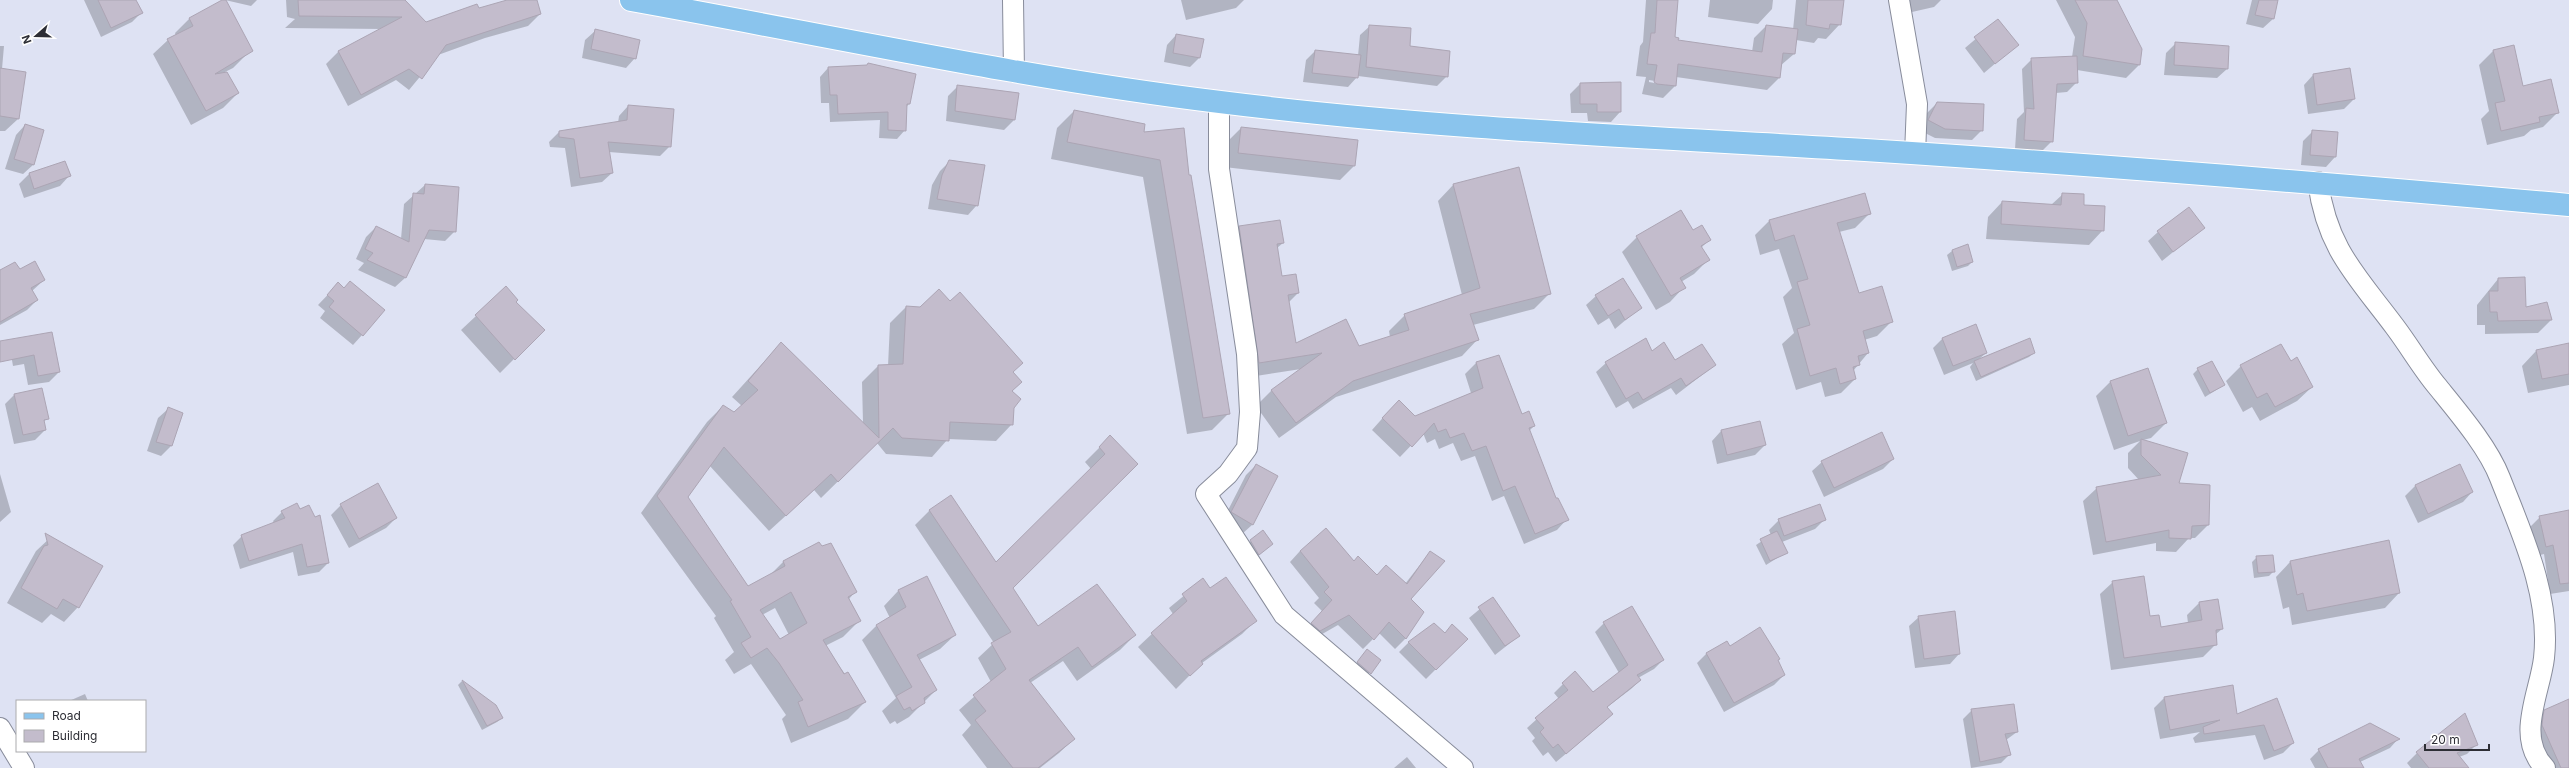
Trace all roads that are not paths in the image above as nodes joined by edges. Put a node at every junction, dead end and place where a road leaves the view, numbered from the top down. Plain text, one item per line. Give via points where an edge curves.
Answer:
1 (631, 0) edge
2 (1013, 0) edge
3 (1899, 0) edge
4 (1014, 72) junction
5 (1219, 102) junction
6 (1915, 154) junction
7 (2318, 182) junction
8 (2569, 205) edge
9 (0, 728) edge
10 (24, 768) edge
11 (1463, 768) edge
12 (2545, 768) edge

1 - 4 main road
2 - 4 street
3 - 6 street via 1917,104
4 - 5 main road
5 - 6 main road via 1414,123
5 - 11 street via 1219,169 1247,354 1250,412 1247,448 1228,474 1206,494 1284,615
6 - 7 main road
7 - 8 main road
7 - 12 street via 2322,211 2335,243 2352,272 2433,382 2468,424 2499,475 2543,599 2544,657 2531,715 2532,744
9 - 10 street

